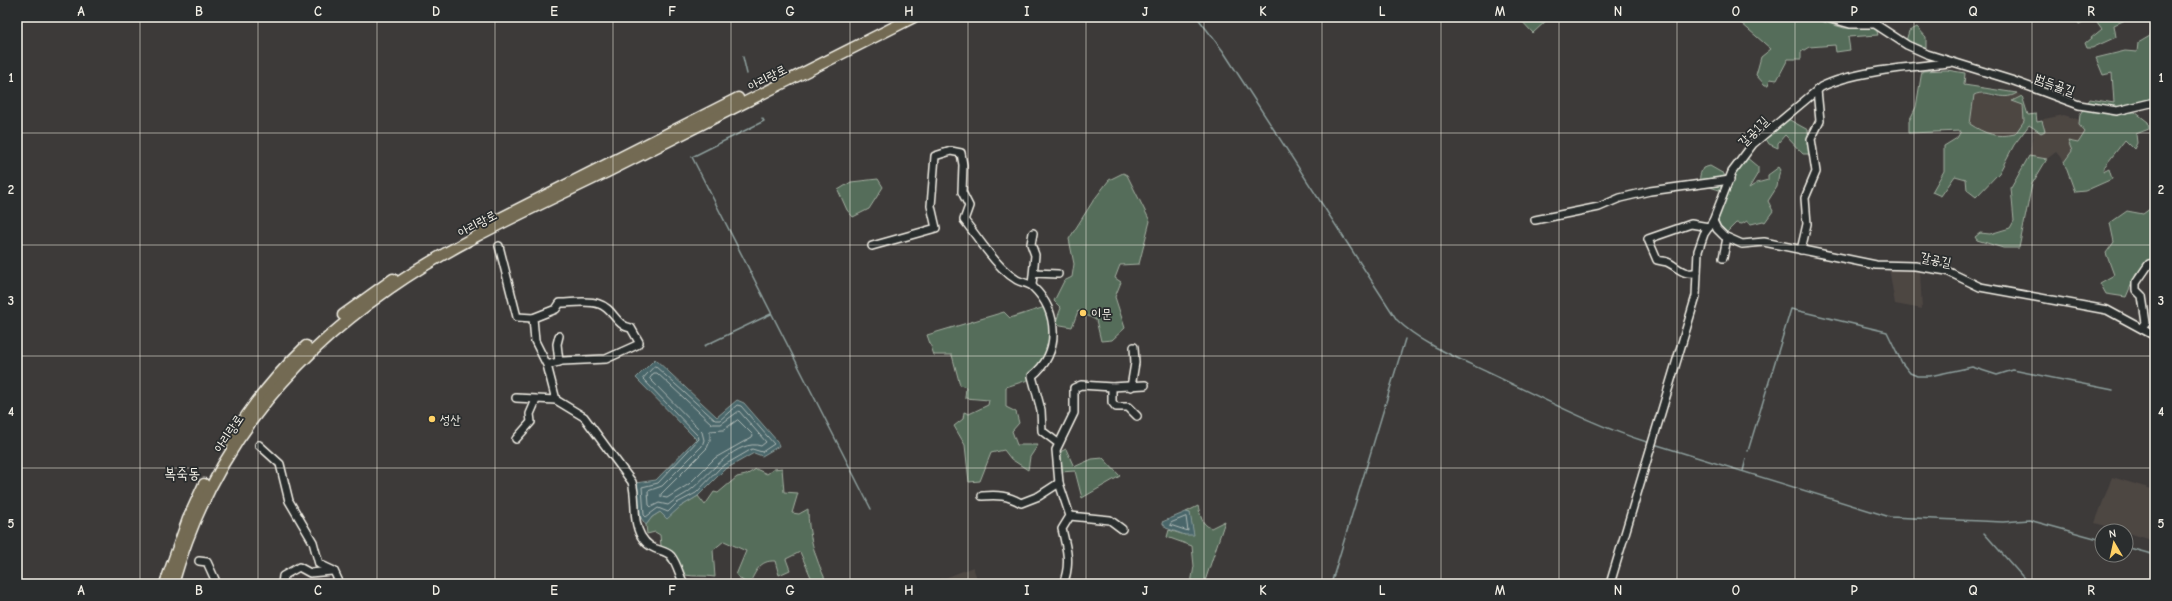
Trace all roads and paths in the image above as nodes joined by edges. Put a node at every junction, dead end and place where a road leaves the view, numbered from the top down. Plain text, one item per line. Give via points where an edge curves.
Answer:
1 (899, 17) edge
2 (914, 17) edge
3 (1825, 17) edge
4 (1949, 62) junction
5 (1817, 90) junction
6 (2155, 102) edge
7 (1730, 180) junction
8 (1535, 220) dead end
9 (1711, 224) junction
10 (1033, 233) dead end
11 (1727, 238) junction
12 (499, 246) dead end
13 (872, 246) dead end
14 (1801, 250) junction
15 (1723, 258) dead end
16 (2155, 262) edge
17 (1696, 272) junction
18 (1034, 273) junction
19 (1058, 274) dead end
20 (1032, 285) junction
21 (533, 318) junction
22 (2142, 328) junction
23 (560, 336) dead end
24 (2155, 336) edge
25 (1134, 347) dead end
26 (559, 362) junction
27 (547, 365) junction
28 (1146, 385) dead end
29 (1112, 387) junction
30 (1131, 387) junction
31 (516, 398) dead end
32 (536, 400) junction
33 (556, 400) junction
34 (1137, 416) dead end
35 (250, 417) junction
36 (516, 439) dead end
37 (232, 443) junction
38 (1058, 443) junction
39 (259, 445) dead end
40 (1059, 483) junction
41 (982, 496) dead end
42 (1070, 516) junction
43 (1122, 529) dead end
44 (199, 561) dead end
45 (334, 571) junction
46 (165, 584) edge
47 (173, 584) edge
48 (217, 584) edge
49 (282, 584) edge
50 (340, 584) edge
51 (684, 584) edge
52 (1063, 584) edge
53 (1610, 584) edge

1 - 35 highway, 아리랑로 via 495,220 380,286 334,321 280,372
2 - 35 highway, 아리랑로 via 484,233 390,288 338,327 309,353
3 - 4 street, 범득골길 via 1850,24 1875,24 1907,45
4 - 5 street, 갈공1길 via 1837,81
4 - 6 street, 범득골길 via 2096,109 2117,111
5 - 7 street, 갈공1길 via 1753,144 1732,172
5 - 14 street via 1820,121 1811,138 1816,172 1805,198 1807,224
7 - 8 street via 1650,191 1620,198 1599,207
7 - 9 street, 갈공1길
9 - 11 street
9 - 17 street, 갈공1길 via 1704,234 1698,252
9 - 17 street via 1691,224 1648,239 1657,260 1667,262 1686,273
10 - 18 street via 1031,244 1035,255
11 - 14 street, 갈공길 via 1742,244 1764,242
11 - 15 street
12 - 21 street via 517,317
13 - 20 street via 936,228 931,206 935,156 951,151 960,153 963,165 962,192 969,206 964,220 1002,268 1017,280
14 - 22 street, 갈공길 via 1876,265 1916,266 1947,271 1980,288 2107,310
16 - 22 street via 2150,264 2136,283 2136,290 2142,296 2146,323
17 - 53 street, 갈공1길 via 1696,296
18 - 19 street
18 - 20 street
20 - 38 street via 1043,299 1055,336 1053,348 1041,369 1032,376 1033,384 1041,410 1042,431
21 - 26 street via 556,309 560,303 598,304 605,307 624,327 631,328 639,342 606,359
21 - 27 street via 535,341
22 - 24 street, 갈공길
23 - 26 street via 557,344
25 - 30 street via 1135,363
26 - 27 street
27 - 33 street
28 - 30 street
29 - 30 street
29 - 34 street via 1112,402 1116,407 1128,407
29 - 38 street via 1081,385 1074,388 1074,413 1067,431
31 - 32 street
32 - 33 street
32 - 36 street via 530,414 531,422
33 - 51 street via 584,417 632,482 635,491 634,508 641,535 649,546 670,555
35 - 37 highway, 아리랑로
37 - 46 highway, 아리랑로 via 209,475 188,519
37 - 47 highway, 아리랑로 via 195,521
38 - 40 street via 1056,463
39 - 45 street via 280,464 288,501 313,542 319,564
40 - 41 street via 1039,496 1021,503 1000,494
40 - 42 street
42 - 43 street via 1110,520
42 - 52 street via 1062,529 1069,559 1068,574
44 - 48 street via 207,562
45 - 49 street via 310,573 299,567 283,576
45 - 50 street

